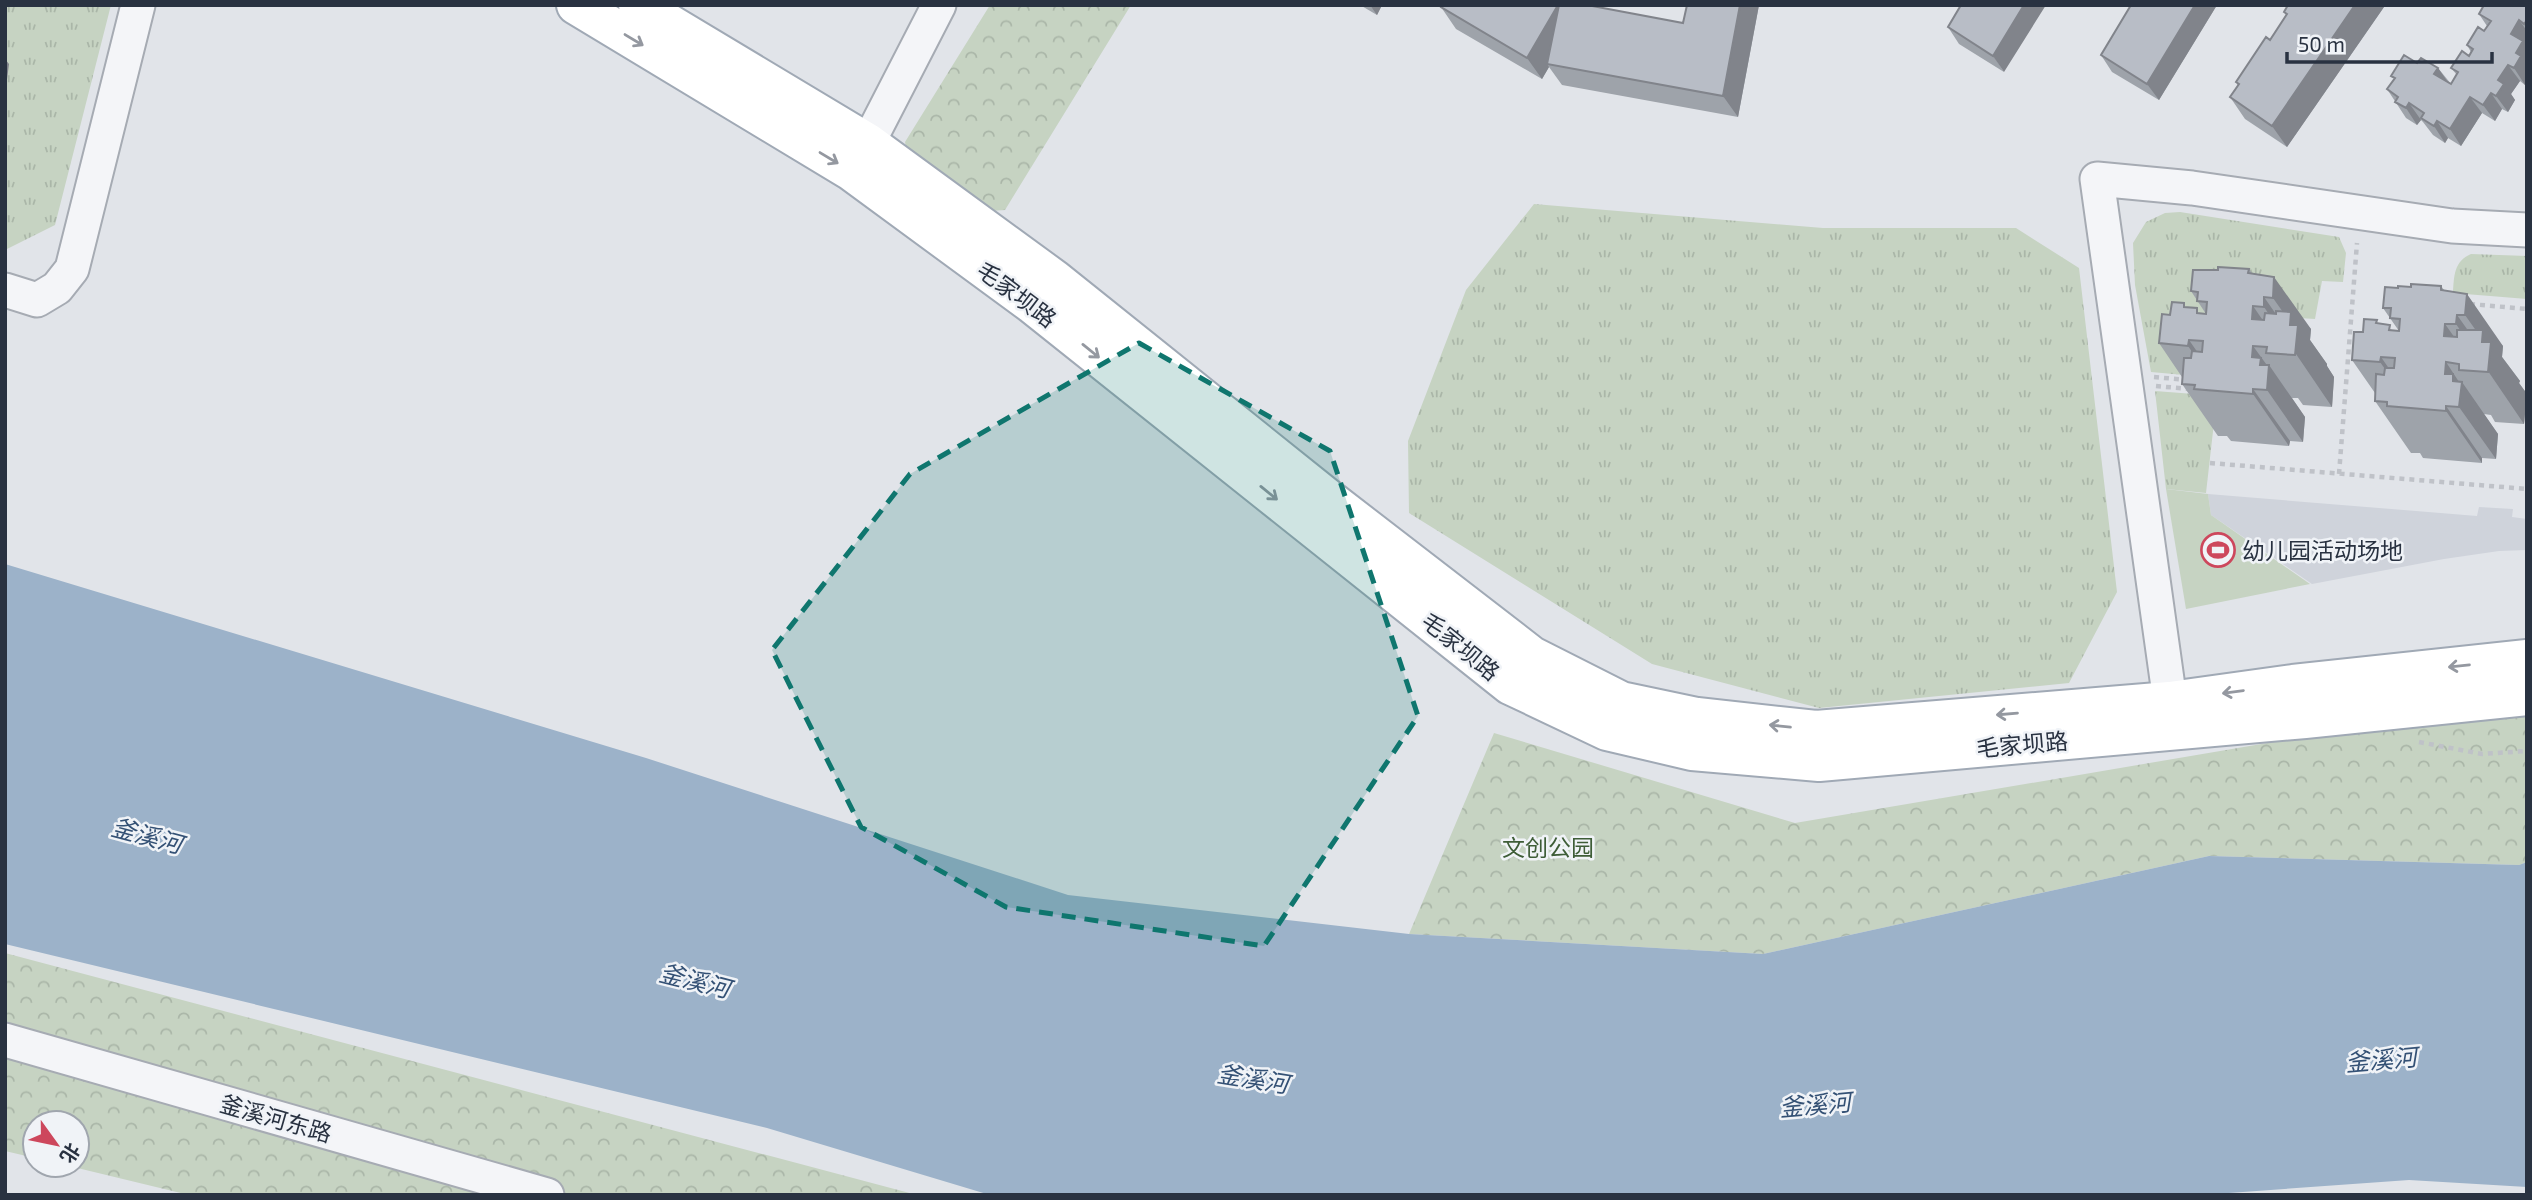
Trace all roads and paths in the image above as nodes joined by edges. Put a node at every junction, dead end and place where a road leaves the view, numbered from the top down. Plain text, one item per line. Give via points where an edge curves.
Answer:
1 (138, 5) edge
2 (576, 5) edge
3 (638, 5) edge
4 (939, 5) edge
5 (868, 143) junction
6 (2359, 214) junction
7 (2527, 230) edge
8 (5, 290) edge
9 (2462, 303) edge
10 (2527, 309) edge
11 (2151, 377) dead end
12 (2195, 381) edge
13 (2152, 385) dead end
14 (2194, 390) edge
15 (2210, 463) dead end
16 (2339, 474) junction
17 (2527, 489) edge
18 (2527, 659) edge
19 (2527, 696) edge
20 (2170, 701) junction
21 (5, 1040) edge
22 (547, 1195) edge

1 - 8 street via 72,269 57,288 37,300
2 -> 19 main road, 毛家坝路 via 850,171 1032,304 1510,685 1607,731 1692,751 1819,762
3 - 5 main road, 毛家坝路
4 - 5 street
20 -> 5 main road, 毛家坝路 via 1816,730 1698,717 1622,701 1532,656 1054,279
6 - 7 street
6 - 16 path
6 - 20 street via 2192,188 2097,179
9 - 10 path
11 - 12 path
13 - 14 path
15 - 16 path
16 - 17 path
18 -> 20 main road, 毛家坝路
21 - 22 street, 釜溪河东路

